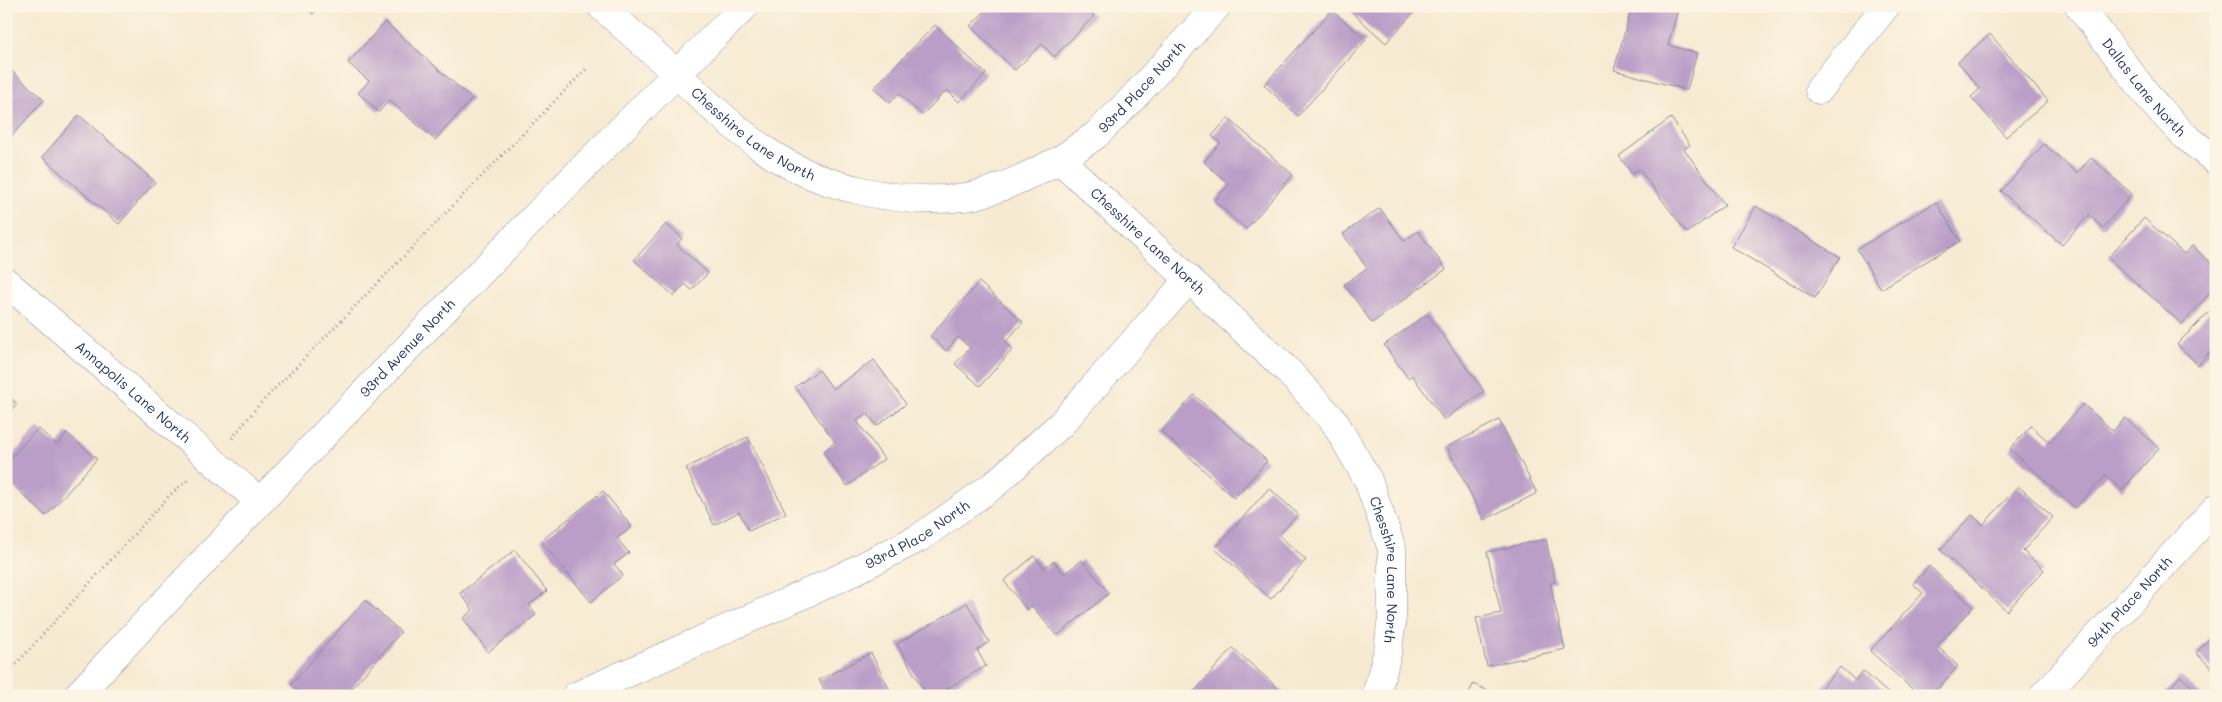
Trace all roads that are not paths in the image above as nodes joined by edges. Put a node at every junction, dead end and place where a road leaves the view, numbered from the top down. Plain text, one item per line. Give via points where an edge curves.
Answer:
1 (601, 6) edge
2 (745, 6) edge
3 (1217, 6) edge
4 (1886, 6) edge
5 (2079, 6) edge
6 (676, 73) junction
7 (1819, 90) dead end
8 (1060, 160) junction
9 (2216, 162) edge
10 (1189, 279) junction
11 (6, 282) edge
12 (259, 501) junction
13 (2216, 508) edge
14 (77, 696) edge
15 (576, 696) edge
16 (1376, 696) edge
17 (2043, 696) edge

1 - 6 street, Chesshire Lane North
2 - 6 street, 93rd Avenue North
3 - 8 street, 93rd Place North via 1102,129
4 - 7 street
5 - 9 street, Dallas Lane North via 2154,105
6 - 8 street, Chesshire Lane North via 765,151 802,171 843,186 927,200 966,197 1007,185
6 - 12 street, 93rd Avenue North
8 - 10 street, Chesshire Lane North
10 - 15 street, 93rd Place North via 1061,424 994,485 919,538 838,579
10 - 16 street, Chesshire Lane North via 1286,369 1334,421 1368,480 1392,550 1392,617 1388,650
11 - 12 street, Annapolis Lane North
12 - 14 street, 93rd Avenue North
13 - 17 street, 94th Place North

